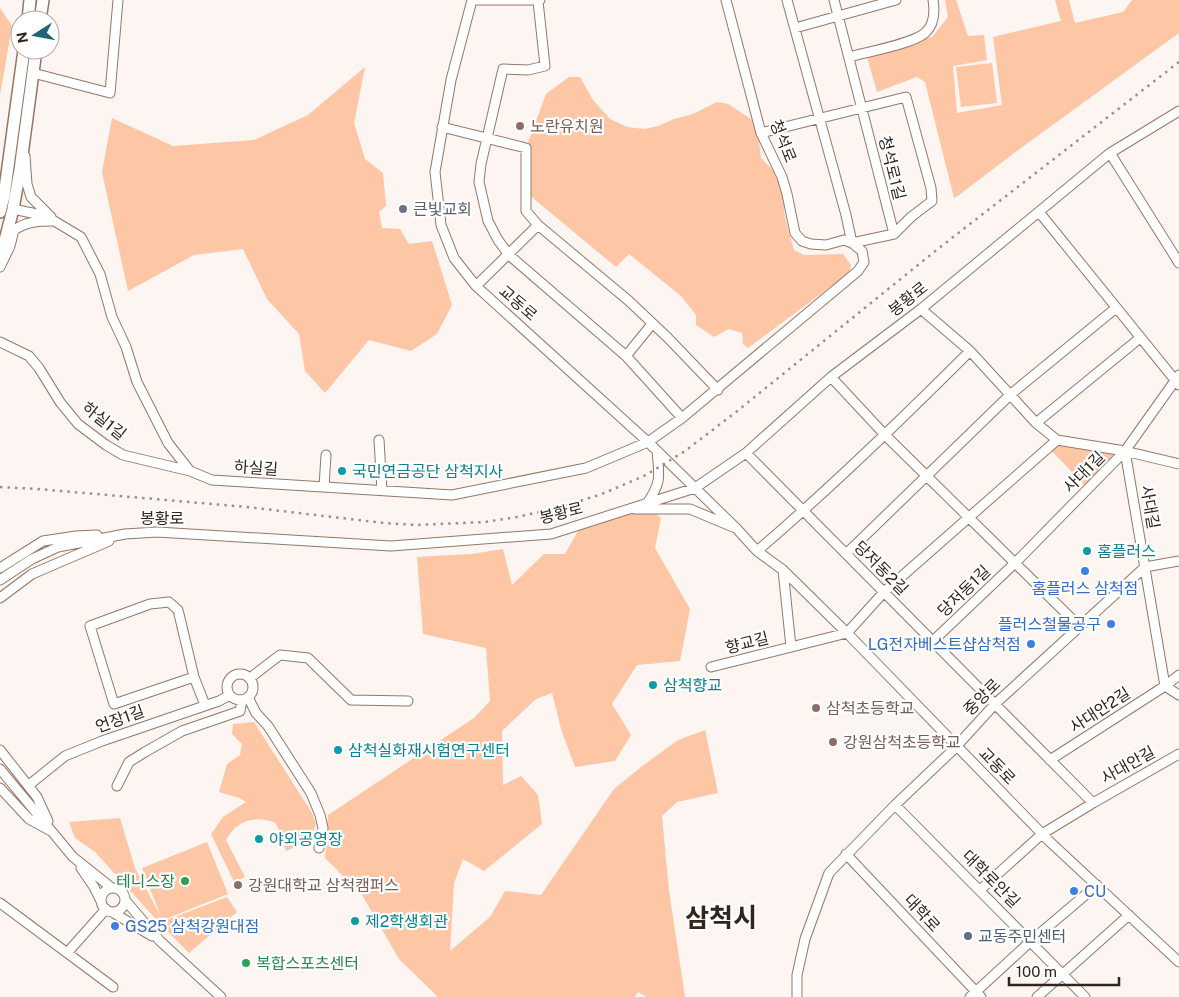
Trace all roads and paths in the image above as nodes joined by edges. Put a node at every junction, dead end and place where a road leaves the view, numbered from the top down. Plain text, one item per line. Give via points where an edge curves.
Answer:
1 (118, 0) edge
2 (472, 0) edge
3 (539, 0) edge
4 (726, 0) edge
5 (787, 0) edge
6 (834, 0) edge
7 (896, 0) edge
8 (933, 0) edge
9 (839, 17) junction
10 (795, 28) junction
11 (849, 57) junction
12 (23, 60) edge
13 (35, 60) edge
14 (33, 73) junction
15 (862, 109) junction
16 (1179, 111) edge
17 (27, 113) junction
18 (820, 119) junction
19 (442, 127) junction
20 (761, 133) junction
21 (486, 137) junction
22 (1110, 153) junction
23 (5, 210) edge
24 (1039, 212) junction
25 (54, 221) junction
26 (538, 225) junction
27 (894, 234) junction
28 (852, 243) junction
29 (509, 255) junction
30 (0, 260) edge
31 (1179, 262) edge
32 (0, 267) edge
33 (476, 286) junction
34 (1116, 308) junction
35 (921, 309) junction
36 (652, 324) junction
37 (1140, 338) junction
38 (0, 342) edge
39 (970, 351) junction
40 (626, 356) junction
41 (831, 376) junction
42 (1177, 380) edge
43 (718, 390) junction
44 (1011, 394) junction
45 (682, 418) junction
46 (1036, 422) junction
47 (885, 435) junction
48 (379, 440) dead end
49 (1057, 440) junction
50 (648, 442) junction
51 (657, 451) junction
52 (1126, 451) junction
53 (746, 453) junction
54 (326, 455) dead end
55 (1179, 464) edge
56 (190, 471) junction
57 (926, 476) junction
58 (324, 487) junction
59 (695, 488) junction
60 (382, 491) junction
61 (648, 502) junction
62 (627, 509) junction
63 (804, 512) junction
64 (969, 518) junction
65 (737, 529) junction
66 (125, 534) junction
67 (757, 551) junction
68 (846, 554) junction
69 (1179, 561) edge
70 (1015, 563) junction
71 (1145, 567) junction
72 (0, 568) edge
73 (783, 570) junction
74 (0, 580) edge
75 (884, 592) junction
76 (0, 598) edge
77 (1080, 626) junction
78 (847, 633) junction
79 (933, 641) junction
80 (791, 647) junction
81 (711, 667) dead end
82 (1179, 675) edge
83 (194, 677) junction
84 (250, 678) junction
85 (1165, 686) junction
86 (230, 695) junction
87 (1179, 695) edge
88 (245, 698) junction
89 (408, 701) dead end
90 (995, 704) junction
91 (205, 705) junction
92 (956, 746) junction
93 (0, 750) edge
94 (1179, 754) edge
95 (1050, 760) junction
96 (0, 769) edge
97 (29, 786) junction
98 (116, 786) dead end
99 (0, 788) edge
100 (1093, 803) junction
101 (895, 805) junction
102 (53, 833) junction
103 (1042, 834) junction
104 (319, 848) dead end
105 (846, 854) junction
106 (73, 857) junction
107 (1096, 885) junction
108 (112, 888) junction
109 (980, 890) junction
110 (125, 900) junction
111 (0, 903) edge
112 (107, 907) junction
113 (1129, 915) junction
114 (160, 941) junction
115 (1031, 941) junction
116 (66, 953) junction
117 (1179, 962) edge
118 (1063, 973) junction
119 (113, 987) dead end
120 (976, 995) edge
121 (221, 997) edge
122 (797, 997) edge
123 (1037, 997) edge
124 (1085, 997) edge

1 - 14 street via 110,93
2 - 3 street
2 - 19 street, 교동로
3 - 21 street via 545,66 528,70 503,69
4 - 20 street, 청석로
5 - 10 street
6 - 9 street, 청석로1길
7 - 9 street
8 - 11 street via 933,22 924,33
9 - 10 street
9 - 11 street, 청석로1길
10 - 18 street
11 - 15 street, 청석로1길
12 - 23 main road
13 - 14 main road
14 - 17 main road
15 - 18 street
15 - 27 street, 청석로1길
15 - 27 street via 906,97 931,188 932,201
16 - 22 street, 봉황로
17 - 23 main road
17 - 25 street via 27,184 31,197
18 - 20 street
18 - 28 street
19 - 21 street
19 - 33 street, 교동로 via 435,172 441,224 454,258
20 - 28 street, 청석로 via 782,177 795,233 802,241 811,244 826,245 844,240
21 - 26 street via 526,148 526,211
21 - 29 street via 479,182 483,206 498,240
22 - 24 street, 봉황로
22 - 31 street
23 - 25 street via 46,216
23 - 30 main road
24 - 34 street
24 - 35 street, 봉황로
25 - 32 street via 34,222 14,230
25 - 56 street via 81,237 100,274 112,317 137,382 168,443
26 - 29 street
26 - 36 street
27 - 28 street, 청석로
28 - 43 street via 862,251 864,262 858,271
29 - 33 street
29 - 40 street
33 - 50 street, 교동로
34 - 37 street
34 - 44 street
35 - 39 street
35 - 41 street, 봉황로
36 - 40 street
36 - 43 street
37 - 42 street
37 - 46 street
38 - 56 street, 하실1길 via 29,356 78,424 106,445 123,455
39 - 44 street
39 - 47 street
40 - 45 street
41 - 47 street, 당저동1길
41 - 53 street, 봉황로
42 - 52 street
43 - 45 street
44 - 46 street
44 - 57 street
45 - 50 street
46 - 49 street
47 - 57 street, 당저동1길
47 - 63 street
48 - 60 street
49 - 52 street, 사대1길
49 - 64 street
50 - 51 street, 교동로
50 - 60 street, 하실길 via 586,468 452,495
51 - 59 street, 교동로
51 - 61 street via 659,478 657,489
52 - 55 street
52 - 70 street, 사대1길
52 - 71 street, 사대길
53 - 59 street, 봉황로
53 - 63 street, 당저동2길
54 - 58 street
56 - 58 street, 하실길 via 212,480
57 - 64 street, 당저동1길
57 - 68 street
58 - 60 street, 하실길
59 - 61 street, 봉황로
59 - 65 street, 교동로
61 - 62 street, 봉황로
62 - 65 street via 690,509
62 - 66 street, 봉황로 via 551,534 391,546 157,532
63 - 67 street
63 - 68 street, 당저동2길
64 - 70 street, 당저동1길
64 - 75 street
65 - 67 street, 교동로
66 - 72 street via 43,541
66 - 74 street, 봉황로 via 58,547
66 - 76 street via 32,574
67 - 73 street, 교동로
68 - 75 street, 당저동2길
69 - 71 street
70 - 77 street, 당저동1길
70 - 79 street, 당저동1길
71 - 77 street, 중앙로
71 - 85 street
73 - 78 street, 교동로
73 - 80 street, 향교길
75 - 78 street
75 - 79 street, 당저동2길
77 - 90 street, 중앙로
78 - 80 street, 향교길
78 - 92 street, 교동로
79 - 90 street, 당저동2길
80 - 81 street, 향교길
82 - 85 street
83 - 83 street via 178,610 169,602 150,604 90,626 114,704
83 - 91 street
84 - 86 street via 241,673 231,677 227,686
84 - 88 street via 252,692
84 - 89 street via 280,654 308,658 352,700
85 - 87 street
85 - 95 street, 사대안2길
86 - 88 street
86 - 91 street, 언장1길
88 - 98 street via 240,711 182,731 129,762
88 - 104 street via 268,726 311,793 323,828
90 - 92 street, 중앙로
90 - 95 street
91 - 97 street, 언장1길 via 65,756
92 - 101 street, 중앙로
92 - 103 street, 교동로
93 - 97 street
94 - 100 street, 사대안길
95 - 100 street
96 - 102 street
97 - 102 street
99 - 102 street via 29,820
100 - 103 street
101 - 105 street, 중앙로
101 - 109 street, 대학로안길
102 - 106 street
103 - 107 street, 교동로
103 - 109 street
105 - 120 street, 대학로
105 - 122 street, 중앙로 via 829,873 804,939
106 - 108 street
106 - 112 street
107 - 113 street, 교동로
107 - 115 street
108 - 110 street via 122,893
108 - 112 street via 105,891
109 - 115 street, 대학로안길
110 - 112 street via 122,907
110 - 114 street
111 - 116 street
112 - 114 street
112 - 116 street
113 - 117 street, 교동로
113 - 118 street
114 - 121 street
115 - 118 street, 대학로안길
115 - 120 street, 대학로
116 - 119 street
118 - 123 street
118 - 124 street, 대학로안길

